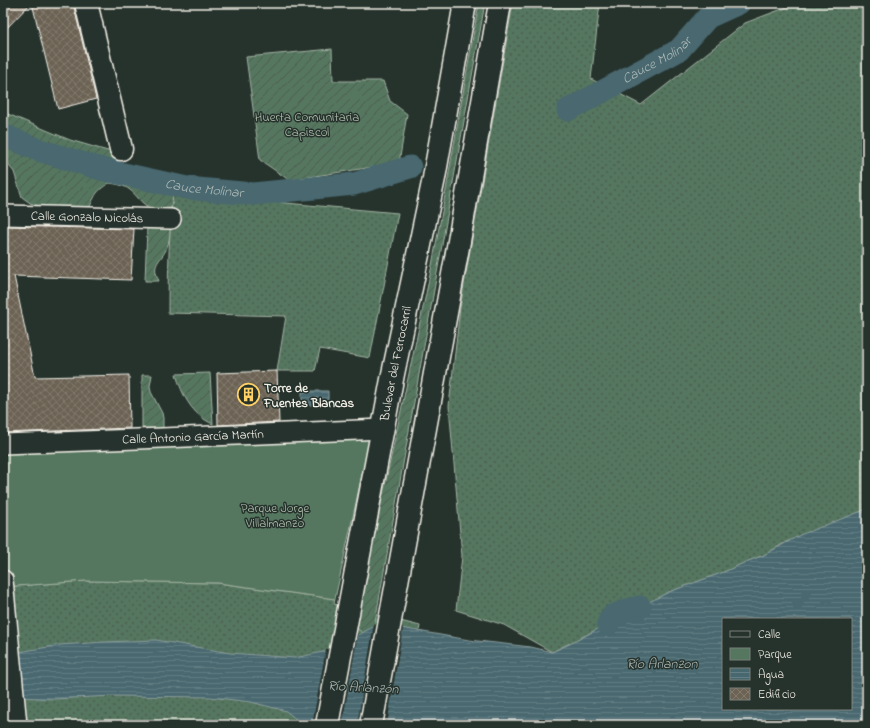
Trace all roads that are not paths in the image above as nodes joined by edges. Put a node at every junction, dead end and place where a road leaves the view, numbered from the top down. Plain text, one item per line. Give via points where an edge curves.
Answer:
1 (86, 3) edge
2 (465, 3) edge
3 (500, 3) edge
4 (121, 149) dead end
5 (3, 215) edge
6 (171, 219) dead end
7 (383, 429) junction
8 (3, 444) edge
9 (3, 583) edge
10 (17, 725) edge
11 (327, 725) edge
12 (371, 725) edge

1 - 4 main road
2 - 7 main road, Bulevar del Ferrocarril via 434,178
3 - 12 main road via 460,240
5 - 6 street, Calle Gonzalo Nicolás
7 - 8 street, Calle Antonio García Martín
7 - 11 main road, Bulevar del Ferrocarril
9 - 10 street

